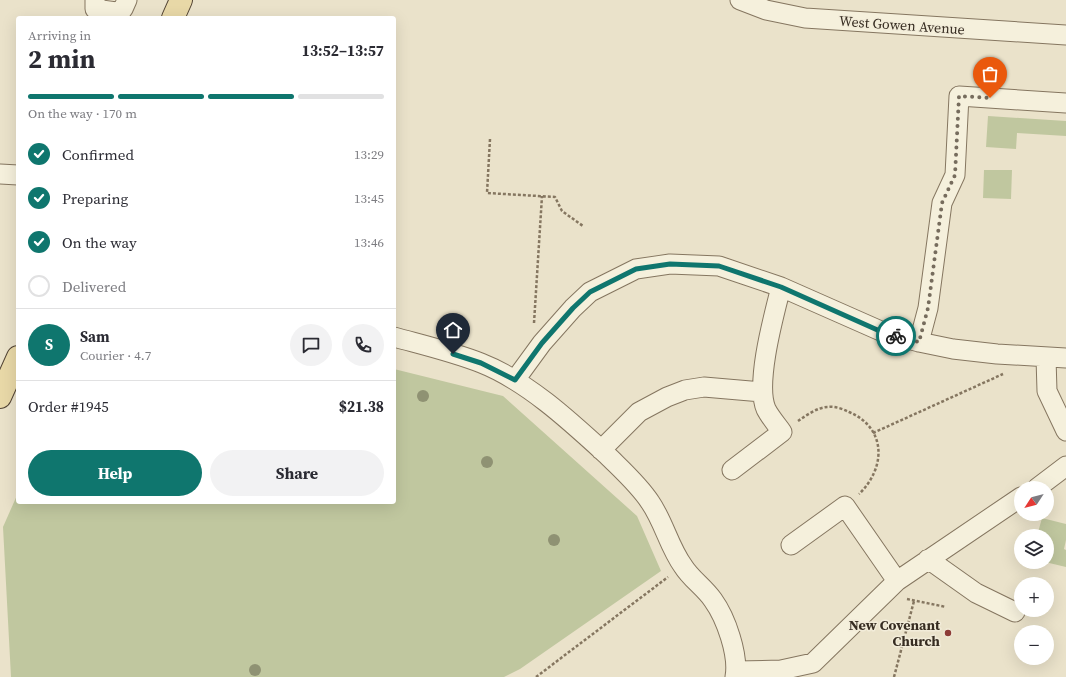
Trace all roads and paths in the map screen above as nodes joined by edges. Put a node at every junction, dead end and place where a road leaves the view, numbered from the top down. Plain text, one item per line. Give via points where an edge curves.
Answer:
1 (95, 0) edge
2 (127, 0) edge
3 (181, 0) edge
4 (740, 0) edge
5 (174, 16) edge
6 (1066, 35) edge
7 (1066, 103) edge
8 (490, 138) dead end
9 (0, 174) edge
10 (16, 175) edge
11 (542, 196) junction
12 (583, 226) dead end
13 (781, 287) junction
14 (534, 326) dead end
15 (396, 338) edge
16 (919, 342) junction
17 (1038, 358) junction
18 (1066, 358) edge
19 (16, 362) edge
20 (515, 380) junction
21 (762, 392) junction
22 (0, 397) edge
23 (1066, 431) edge
24 (782, 432) junction
25 (873, 433) junction
26 (601, 450) junction
27 (1066, 466) edge
28 (732, 470) dead end
29 (1046, 481) edge
30 (1014, 502) edge
31 (845, 506) junction
32 (791, 545) dead end
33 (928, 559) junction
34 (671, 574) dead end
35 (891, 587) junction
36 (914, 601) junction
37 (946, 608) dead end
38 (1014, 611) edge
39 (810, 670) edge
40 (736, 674) edge
41 (536, 677) edge
42 (894, 677) edge

1 - 2 street via 95,9 116,12 123,9
3 - 5 main road
4 - 6 street, West Gowen Avenue via 766,10 805,18
7 - 16 street via 959,96 955,175 942,203 928,308
8 - 11 path via 487,193
9 - 10 street
11 - 12 path via 555,197 562,211
11 - 14 path
13 - 16 street via 882,332
13 - 20 street via 719,266 670,264 636,269 590,292 542,343
13 - 21 street via 767,343
15 - 20 street via 481,363
16 - 17 street via 953,349
17 - 18 street
17 - 23 street via 1047,390
17 - 25 path
19 - 22 main road
20 - 26 street
21 - 24 street via 766,409
21 - 26 street via 704,387 685,390 639,412
24 - 25 path via 809,413 828,406 858,416 868,424
24 - 28 street
25 - 31 path via 878,443 879,460 866,487
26 - 40 street via 650,501 662,519 682,566 713,599 721,612 731,641
27 - 29 street
30 - 33 street
31 - 32 street
31 - 35 street
33 - 35 street
33 - 38 street via 976,592
34 - 41 path
35 - 36 path
35 - 39 street
36 - 37 path
36 - 42 path
39 - 40 street

